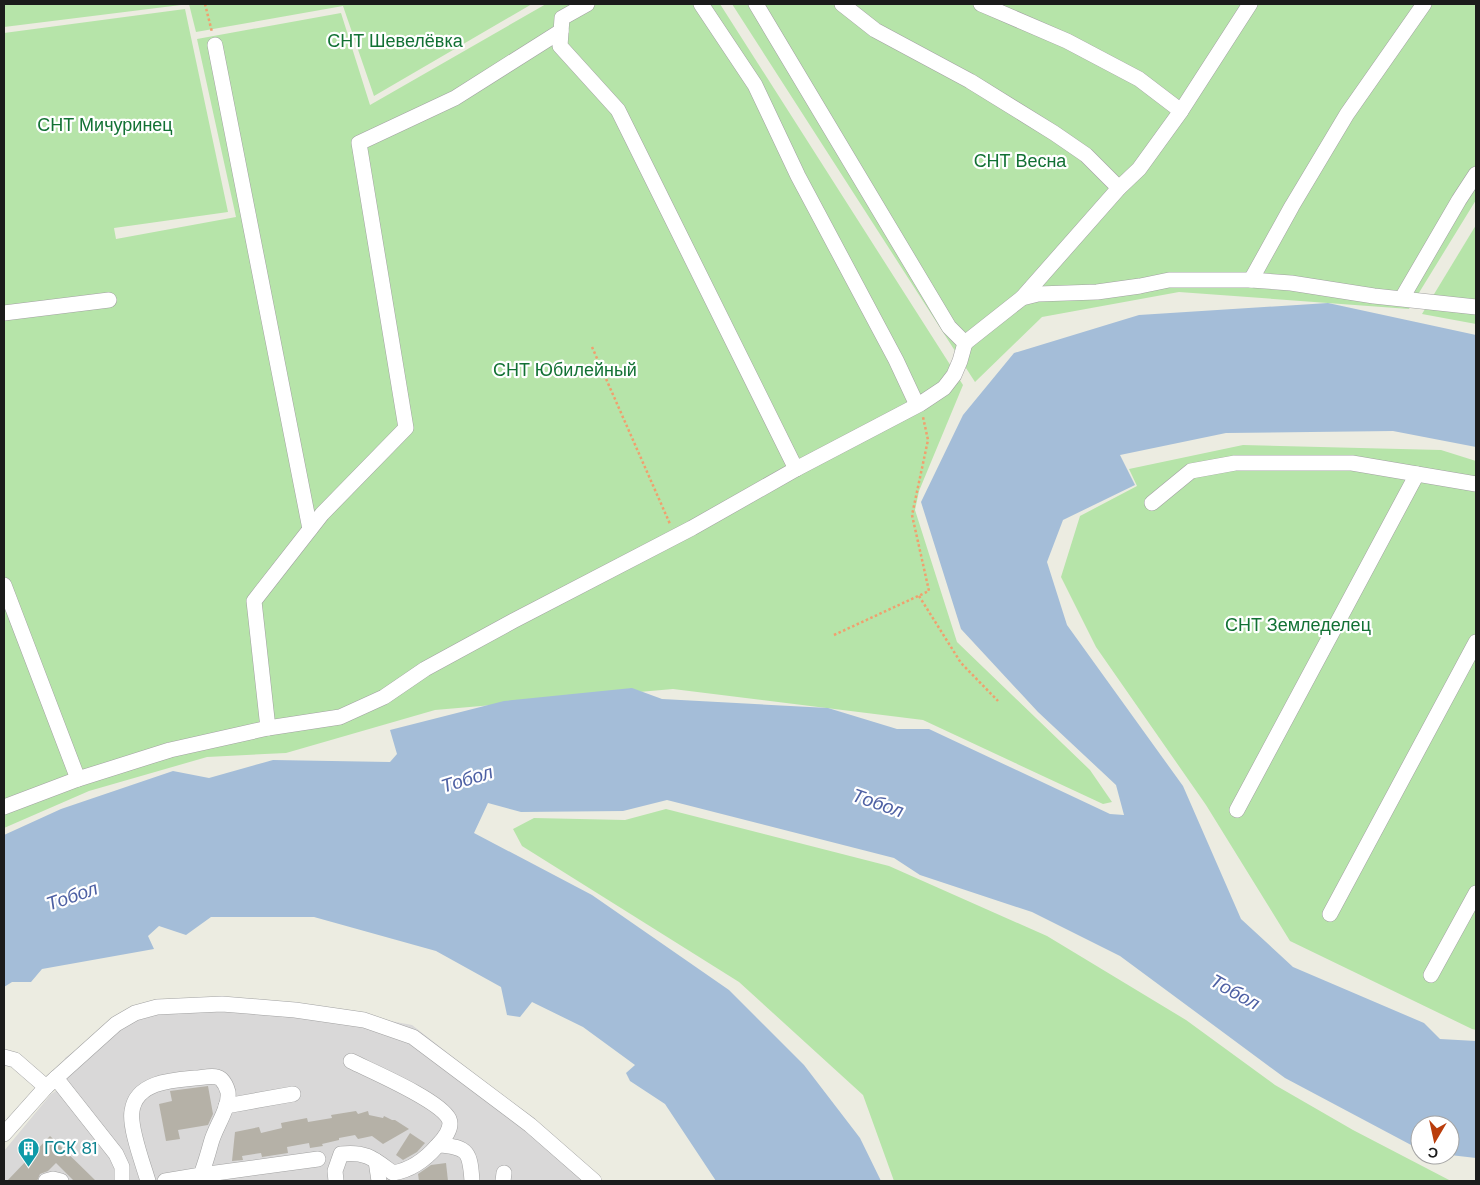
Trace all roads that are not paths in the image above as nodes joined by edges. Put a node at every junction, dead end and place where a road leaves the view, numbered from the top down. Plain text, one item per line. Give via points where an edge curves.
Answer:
1 (587, 4) edge
2 (701, 4) edge
3 (756, 4) edge
4 (842, 4) edge
5 (981, 4) edge
6 (1250, 4) edge
7 (1424, 4) edge
8 (561, 31) junction
9 (215, 45) road end
10 (1181, 111) junction
11 (1476, 174) edge
12 (1119, 188) junction
13 (1251, 280) junction
14 (1022, 298) junction
15 (1402, 298) junction
16 (109, 300) dead end
17 (1476, 308) edge
18 (4, 313) edge
19 (965, 343) junction
20 (918, 404) junction
21 (796, 469) junction
22 (1417, 474) junction
23 (1476, 484) edge
24 (1152, 503) dead end
25 (310, 529) junction
26 (4, 586) edge
27 (1476, 642) edge
28 (268, 728) junction
29 (78, 779) junction
30 (4, 807) edge
31 (1237, 810) dead end
32 (1476, 893) edge
33 (1330, 914) dead end
34 (1431, 975) dead end
35 (4, 1057) edge
36 (350, 1061) dead end
37 (51, 1082) junction
38 (293, 1094) dead end
39 (226, 1106) junction
40 (4, 1134) edge
41 (439, 1144) junction
42 (318, 1159) dead end
43 (376, 1161) junction
44 (393, 1177) edge
45 (202, 1178) edge
46 (46, 1181) edge
47 (61, 1181) edge
48 (122, 1181) edge
49 (148, 1181) edge
50 (165, 1181) edge
51 (336, 1181) edge
52 (379, 1181) edge
53 (472, 1181) edge
54 (594, 1181) edge

1 - 8 street via 562,18
2 - 20 street via 755,85 798,176
3 - 19 street via 949,327
4 - 12 street via 875,30 970,81 1054,133 1086,155
5 - 10 street via 1067,41 1139,79
6 - 10 street
7 - 13 street via 1347,114
8 - 21 street via 560,46 618,110
8 - 25 street via 455,98 359,143 406,428
9 - 25 street
10 - 12 street via 1139,170
11 - 15 street
12 - 14 street
13 - 14 street via 1169,280 1096,292 1038,294
13 - 15 street
14 - 19 street
15 - 17 street
16 - 18 street
19 - 20 street via 954,375 944,388
20 - 21 street
21 - 28 street via 676,537 433,665 384,697 340,717
22 - 23 street
22 - 24 street via 1352,463 1235,463 1191,471
22 - 31 street
25 - 28 street via 254,601
26 - 29 street
27 - 33 street
28 - 29 street via 170,750
29 - 30 street
32 - 34 street
35 - 37 street via 15,1060
36 - 41 street via 434,1104 449,1119 450,1127
37 - 40 street
37 - 48 street via 116,1154 122,1167
37 - 54 street via 116,1024 135,1013 157,1008 222,1004 364,1020 413,1037 530,1125
38 - 39 street
39 - 45 street via 211,1143
39 - 49 street via 228,1091 221,1080 214,1077 170,1080 143,1092 132,1111 134,1131
41 - 44 street via 426,1158
41 - 53 street via 457,1146 466,1153 470,1158
42 - 45 street
43 - 44 street
43 - 51 street via 366,1154 341,1154 335,1171
43 - 52 street
45 - 50 street
46 - 47 street via 54,1178

